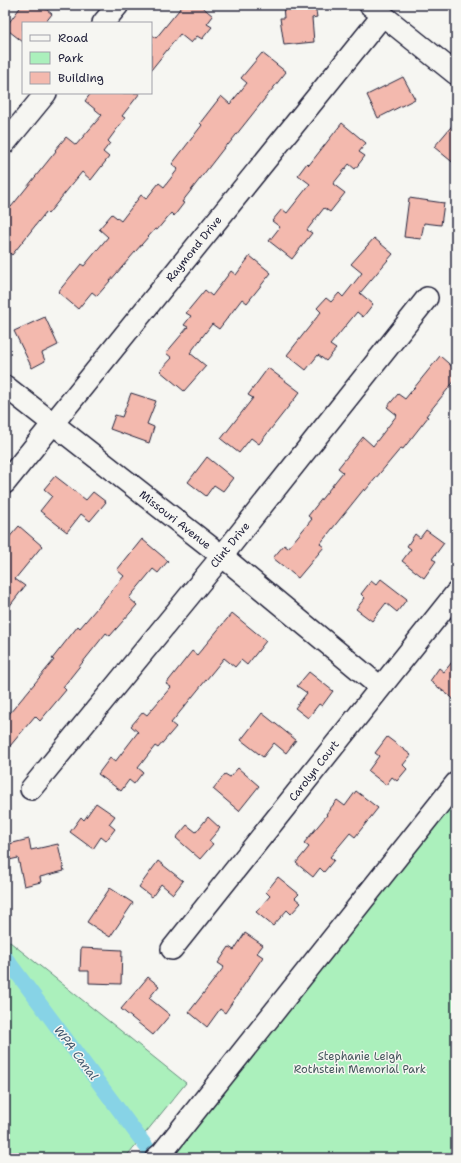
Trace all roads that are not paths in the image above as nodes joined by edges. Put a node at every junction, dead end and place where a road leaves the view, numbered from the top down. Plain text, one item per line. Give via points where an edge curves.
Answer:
1 (118, 5) edge
2 (376, 10) edge
3 (104, 22) edge
4 (456, 74) edge
5 (45, 94) edge
6 (5, 143) edge
7 (427, 298) dead end
8 (5, 386) edge
9 (53, 423) junction
10 (5, 483) edge
11 (222, 556) junction
12 (456, 593) edge
13 (380, 687) junction
14 (456, 783) edge
15 (30, 789) dead end
16 (172, 949) dead end
17 (156, 1158) edge

1 - 3 street
2 - 4 street
2 - 9 street, Raymond Drive
5 - 6 street
7 - 11 street, Clint Drive
8 - 9 street, Missouri Avenue
9 - 10 street, Raymond Drive
9 - 11 street, Missouri Avenue
11 - 13 street, Missouri Avenue
11 - 15 street, Clint Drive
12 - 13 street, Carolyn Court
13 - 16 street, Carolyn Court
14 - 17 street via 162,1154

